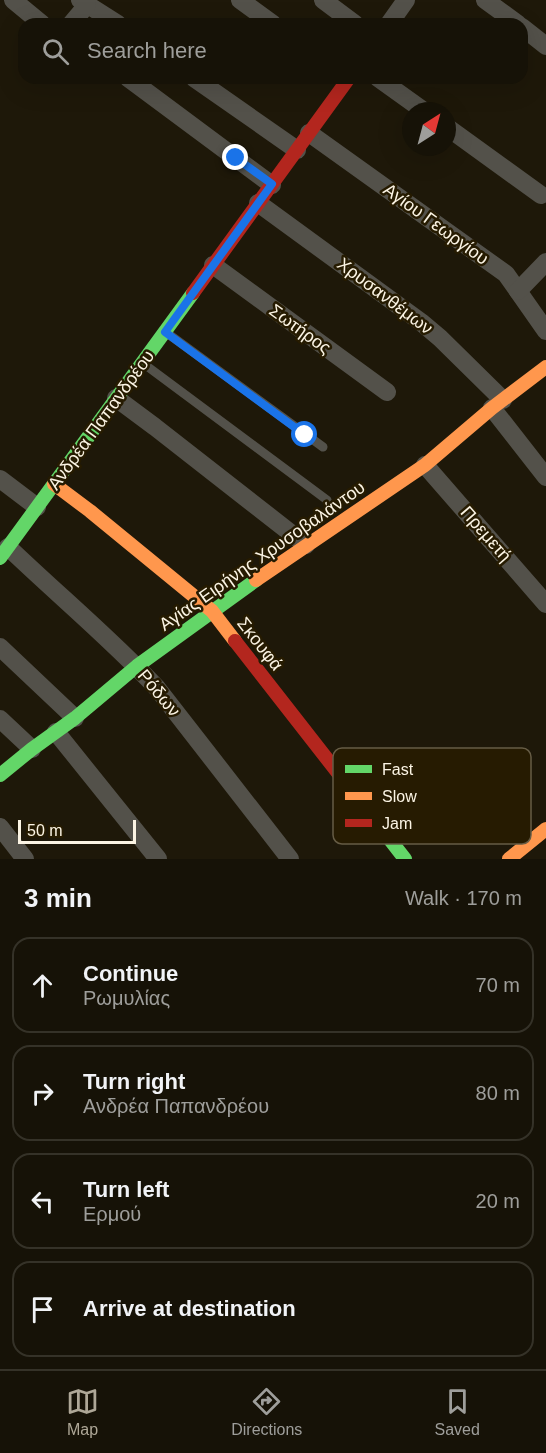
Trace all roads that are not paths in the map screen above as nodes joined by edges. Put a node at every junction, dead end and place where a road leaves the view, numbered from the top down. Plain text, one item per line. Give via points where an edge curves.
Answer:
1 (13, 0) edge
2 (240, 0) edge
3 (323, 0) edge
4 (406, 0) edge
5 (485, 0) edge
6 (83, 3) edge
7 (35, 18) edge
8 (74, 18) edge
9 (108, 18) edge
10 (265, 18) edge
11 (347, 18) edge
12 (392, 18) edge
13 (510, 18) edge
14 (528, 32) edge
15 (546, 46) edge
16 (136, 84) edge
17 (203, 84) edge
18 (344, 84) edge
19 (386, 84) edge
20 (411, 102) edge
21 (309, 133) junction
22 (456, 134) edge
23 (297, 150) junction
24 (272, 184) junction
25 (541, 195) dead end
26 (258, 203) junction
27 (546, 262) edge
28 (213, 265) junction
29 (518, 291) junction
30 (546, 331) edge
31 (165, 332) junction
32 (142, 363) junction
33 (546, 367) edge
34 (387, 392) dead end
35 (116, 398) junction
36 (498, 404) junction
37 (323, 447) dead end
38 (425, 465) junction
39 (546, 477) edge
40 (0, 479) edge
41 (54, 484) junction
42 (327, 500) dead end
43 (37, 507) junction
44 (306, 545) junction
45 (4, 552) edge
46 (546, 604) edge
47 (212, 611) junction
48 (0, 647) edge
49 (137, 666) junction
50 (75, 718) junction
51 (0, 719) edge
52 (56, 732) junction
53 (32, 749) junction
54 (333, 766) edge
55 (0, 775) edge
56 (0, 827) edge
57 (543, 838) edge
58 (393, 844) edge
59 (25, 859) edge
60 (158, 859) edge
61 (290, 859) edge
62 (405, 859) edge
63 (509, 859) edge

1 - 7 street
2 - 10 street
3 - 11 street
4 - 12 street
5 - 13 street
6 - 8 street
6 - 9 street
14 - 15 street
16 - 24 street
17 - 23 street
18 - 21 street, Ανδρέα Παπανδρέου
19 - 20 street
21 - 23 street, Ανδρέα Παπανδρέου
21 - 29 street, Αγίου Γεωργίου via 506,274
22 - 25 street
23 - 24 street, Ανδρέα Παπανδρέου
24 - 26 street, Ανδρέα Παπανδρέου
26 - 28 street, Ανδρέα Παπανδρέου
26 - 36 street, Χρυσανθέμων via 421,322
27 - 29 street
28 - 31 street, Ανδρέα Παπανδρέου
28 - 34 street, Σωτήρος
29 - 30 street, Αγίου Γεωργίου
31 - 32 street, Ανδρέα Παπανδρέου
31 - 37 lane
32 - 35 street, Ανδρέα Παπανδρέου
32 - 42 lane
33 - 36 street, Αγίας Ειρήνης Χρυσοβαλάντου
35 - 41 street, Ανδρέα Παπανδρέου
35 - 44 street
36 - 38 street, Αγίας Ειρήνης Χρυσοβαλάντου
36 - 39 street, Χρυσανθέμων
38 - 44 street, Αγίας Ειρήνης Χρυσοβαλάντου
38 - 46 street, Πρεμετή
40 - 43 street
41 - 43 street, Ανδρέα Παπανδρέου
41 - 47 street, Σκουφά
43 - 45 street, Ανδρέα Παπανδρέου
44 - 47 street, Αγίας Ειρήνης Χρυσοβαλάντου
45 - 49 street, Ρόδων via 40,578
47 - 49 street, Αγίας Ειρήνης Χρυσοβαλάντου
47 - 54 street, Σκουφά
48 - 50 street
49 - 50 street, Αγίας Ειρήνης Χρυσοβαλάντου
49 - 61 street, Ρόδων
50 - 52 street, Αγίας Ειρήνης Χρυσοβαλάντου
51 - 53 street
52 - 53 street, Αγίας Ειρήνης Χρυσοβαλάντου
52 - 60 street
53 - 55 street, Αγίας Ειρήνης Χρυσοβαλάντου
56 - 59 street
57 - 63 street
58 - 62 street, Σκουφά

